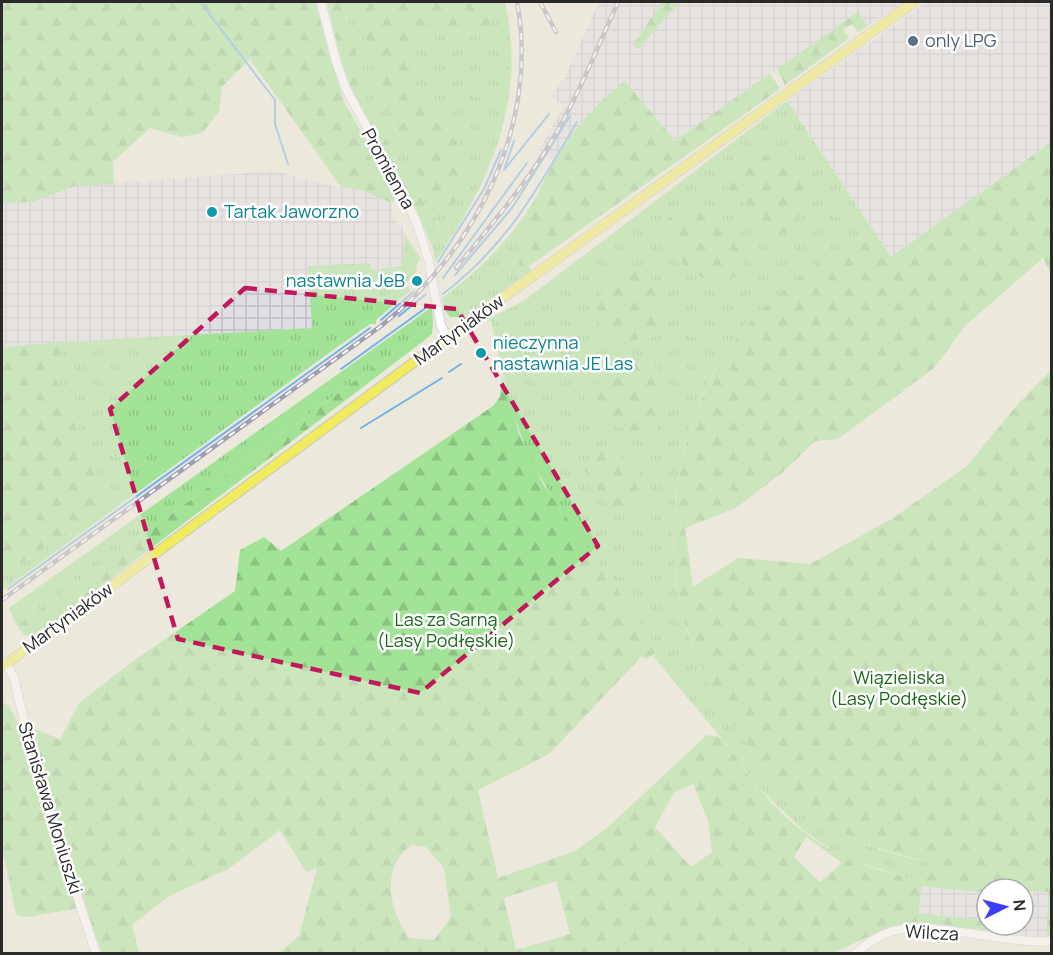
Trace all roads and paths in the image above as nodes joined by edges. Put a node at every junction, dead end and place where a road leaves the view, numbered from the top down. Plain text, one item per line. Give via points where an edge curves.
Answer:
1 (321, 2) edge
2 (915, 2) edge
3 (448, 337) junction
4 (4, 665) edge
5 (1052, 941) edge
6 (96, 954) edge
7 (855, 954) edge

1 - 3 street, Promienna via 346,89 417,224 441,326
2 - 3 main road, Martyniaków
3 - 4 main road, Martyniaków
4 - 6 street, Stanisława Moniuszki via 14,678 32,755
5 - 7 street, Wilcza via 908,929 881,936

